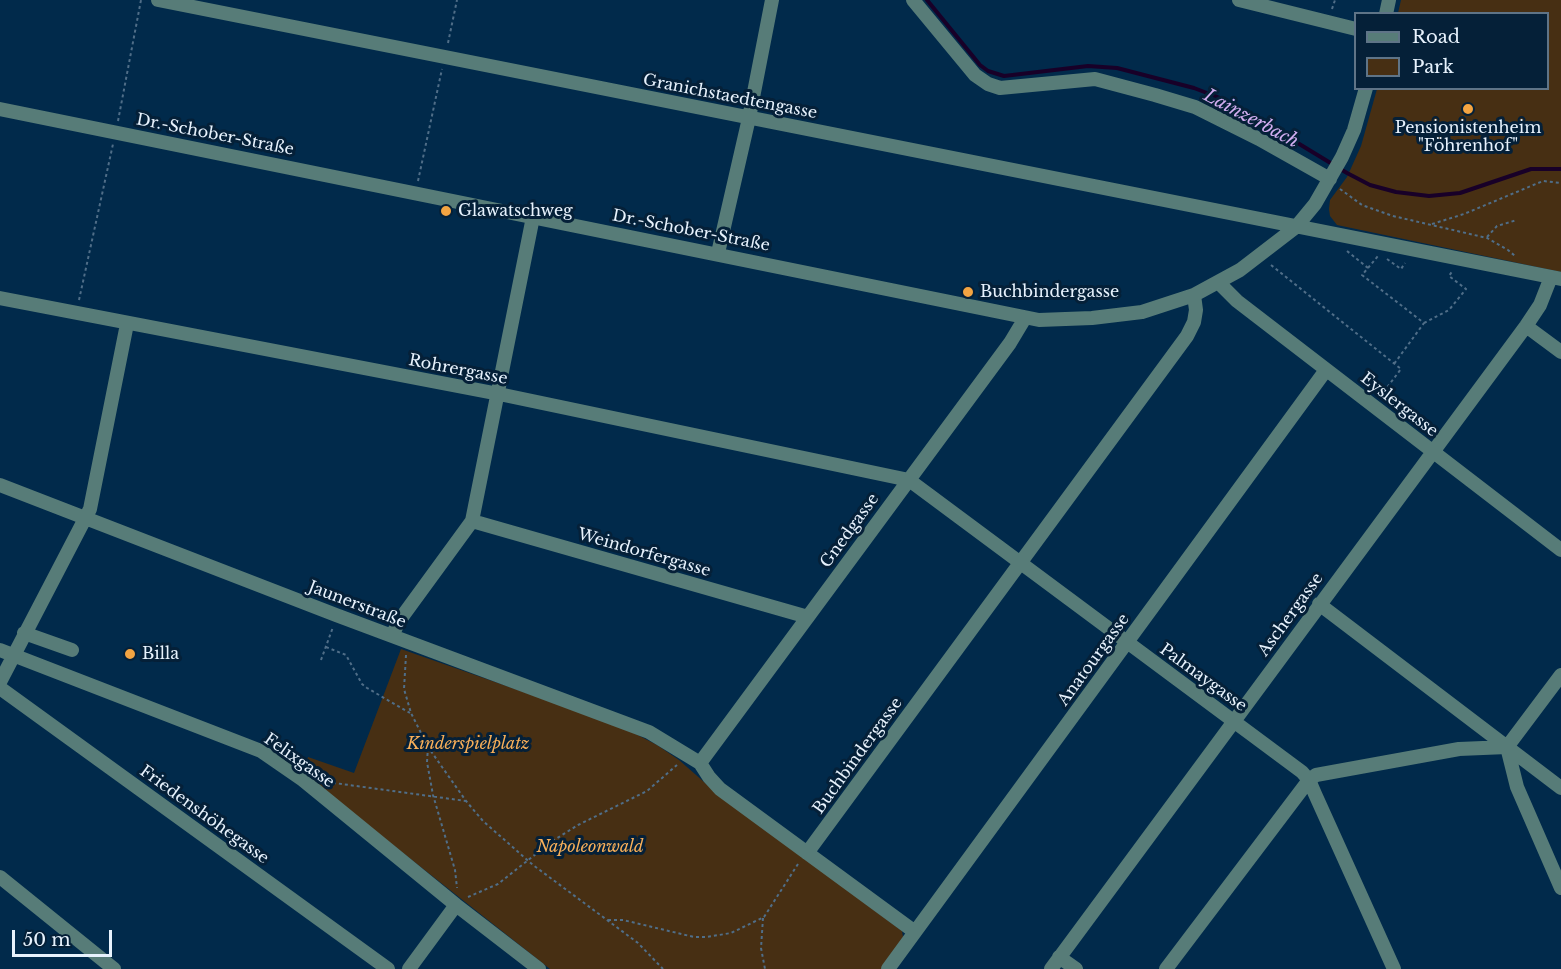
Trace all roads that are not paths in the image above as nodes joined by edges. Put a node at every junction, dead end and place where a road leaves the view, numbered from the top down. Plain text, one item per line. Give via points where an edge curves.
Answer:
1 (158, 0) edge
2 (772, 0) edge
3 (913, 0) edge
4 (1239, 0) edge
5 (1354, 29) edge
6 (1365, 90) edge
7 (0, 109) edge
8 (749, 118) junction
9 (1330, 178) junction
10 (533, 217) junction
11 (1296, 227) junction
12 (718, 254) junction
13 (1556, 278) edge
14 (1219, 283) junction
15 (1194, 295) junction
16 (0, 298) edge
17 (1025, 318) junction
18 (127, 324) junction
19 (1526, 326) junction
20 (1561, 352) edge
21 (1326, 370) junction
22 (498, 394) junction
23 (1431, 452) junction
24 (909, 480) junction
25 (0, 485) edge
26 (85, 517) junction
27 (472, 521) junction
28 (1561, 550) edge
29 (1021, 562) junction
30 (1319, 604) junction
31 (808, 617) junction
32 (24, 633) junction
33 (392, 636) junction
34 (1127, 642) junction
35 (72, 650) dead end
36 (7, 652) edge
37 (1561, 675) edge
38 (0, 682) edge
39 (0, 688) edge
40 (1233, 720) junction
41 (1507, 747) junction
42 (700, 763) junction
43 (1309, 780) junction
44 (1561, 788) edge
45 (807, 852) junction
46 (0, 877) edge
47 (1561, 888) edge
48 (456, 905) junction
49 (915, 932) junction
50 (1059, 957) junction
51 (114, 969) edge
52 (388, 969) edge
53 (409, 969) edge
54 (539, 969) edge
55 (888, 969) edge
56 (1051, 969) edge
57 (1076, 969) edge
58 (1166, 969) edge
59 (1394, 969) edge

1 - 8 street, Granichstaedtengasse
2 - 8 street
3 - 9 street via 975,75 988,84 1000,88 1095,79 1155,95 1195,107
4 - 5 street
6 - 9 street, Dr.-Schober-Straße via 1354,130
7 - 10 street, Dr.-Schober-Straße
8 - 11 street, Granichstaedtengasse
8 - 12 street
9 - 11 street, Dr.-Schober-Straße
10 - 12 street, Dr.-Schober-Straße
10 - 22 street
11 - 13 street, Granichstaedtengasse
11 - 14 street, Dr.-Schober-Straße
12 - 17 street, Dr.-Schober-Straße
13 - 19 street, Aschergasse
14 - 15 street, Dr.-Schober-Straße
14 - 21 street, Eyslergasse
15 - 17 street, Dr.-Schober-Straße via 1114,317
15 - 29 street, Buchbindergasse via 1194,322 1187,336
16 - 18 street, Rohrergasse
17 - 24 street, Gnedgasse
18 - 22 street, Rohrergasse
18 - 26 street via 90,509
19 - 20 street
19 - 23 street, Aschergasse
21 - 23 street, Eyslergasse
21 - 34 street, Anatourgasse
22 - 24 street, Rohrergasse
22 - 27 street
23 - 28 street, Eyslergasse
23 - 30 street, Aschergasse
24 - 29 street, Palmaygasse
24 - 31 street, Gnedgasse
25 - 26 street, Jaunerstraße
26 - 32 street
26 - 33 street, Jaunerstraße
27 - 31 street, Weindorfergasse
27 - 33 street
29 - 34 street, Palmaygasse
29 - 45 street, Buchbindergasse
30 - 40 street, Aschergasse
30 - 41 street
31 - 42 street, Gnedgasse
32 - 35 street
32 - 36 street
33 - 42 street, Jaunerstraße via 649,732
34 - 40 street, Palmaygasse
34 - 49 street, Anatourgasse
36 - 38 street
36 - 48 street, Felixgasse via 261,751 303,780
37 - 41 street
39 - 52 street, Friedenshöhegasse
40 - 43 street, Palmaygasse
40 - 50 street, Aschergasse
41 - 43 street via 1459,749 1316,775
41 - 44 street
41 - 47 street via 1517,787
42 - 45 street via 720,789
43 - 58 street
43 - 59 street, Palmaygasse
45 - 49 street
46 - 51 street
48 - 53 street
48 - 54 street, Felixgasse
49 - 55 street, Anatourgasse
50 - 56 street, Aschergasse
50 - 57 street

